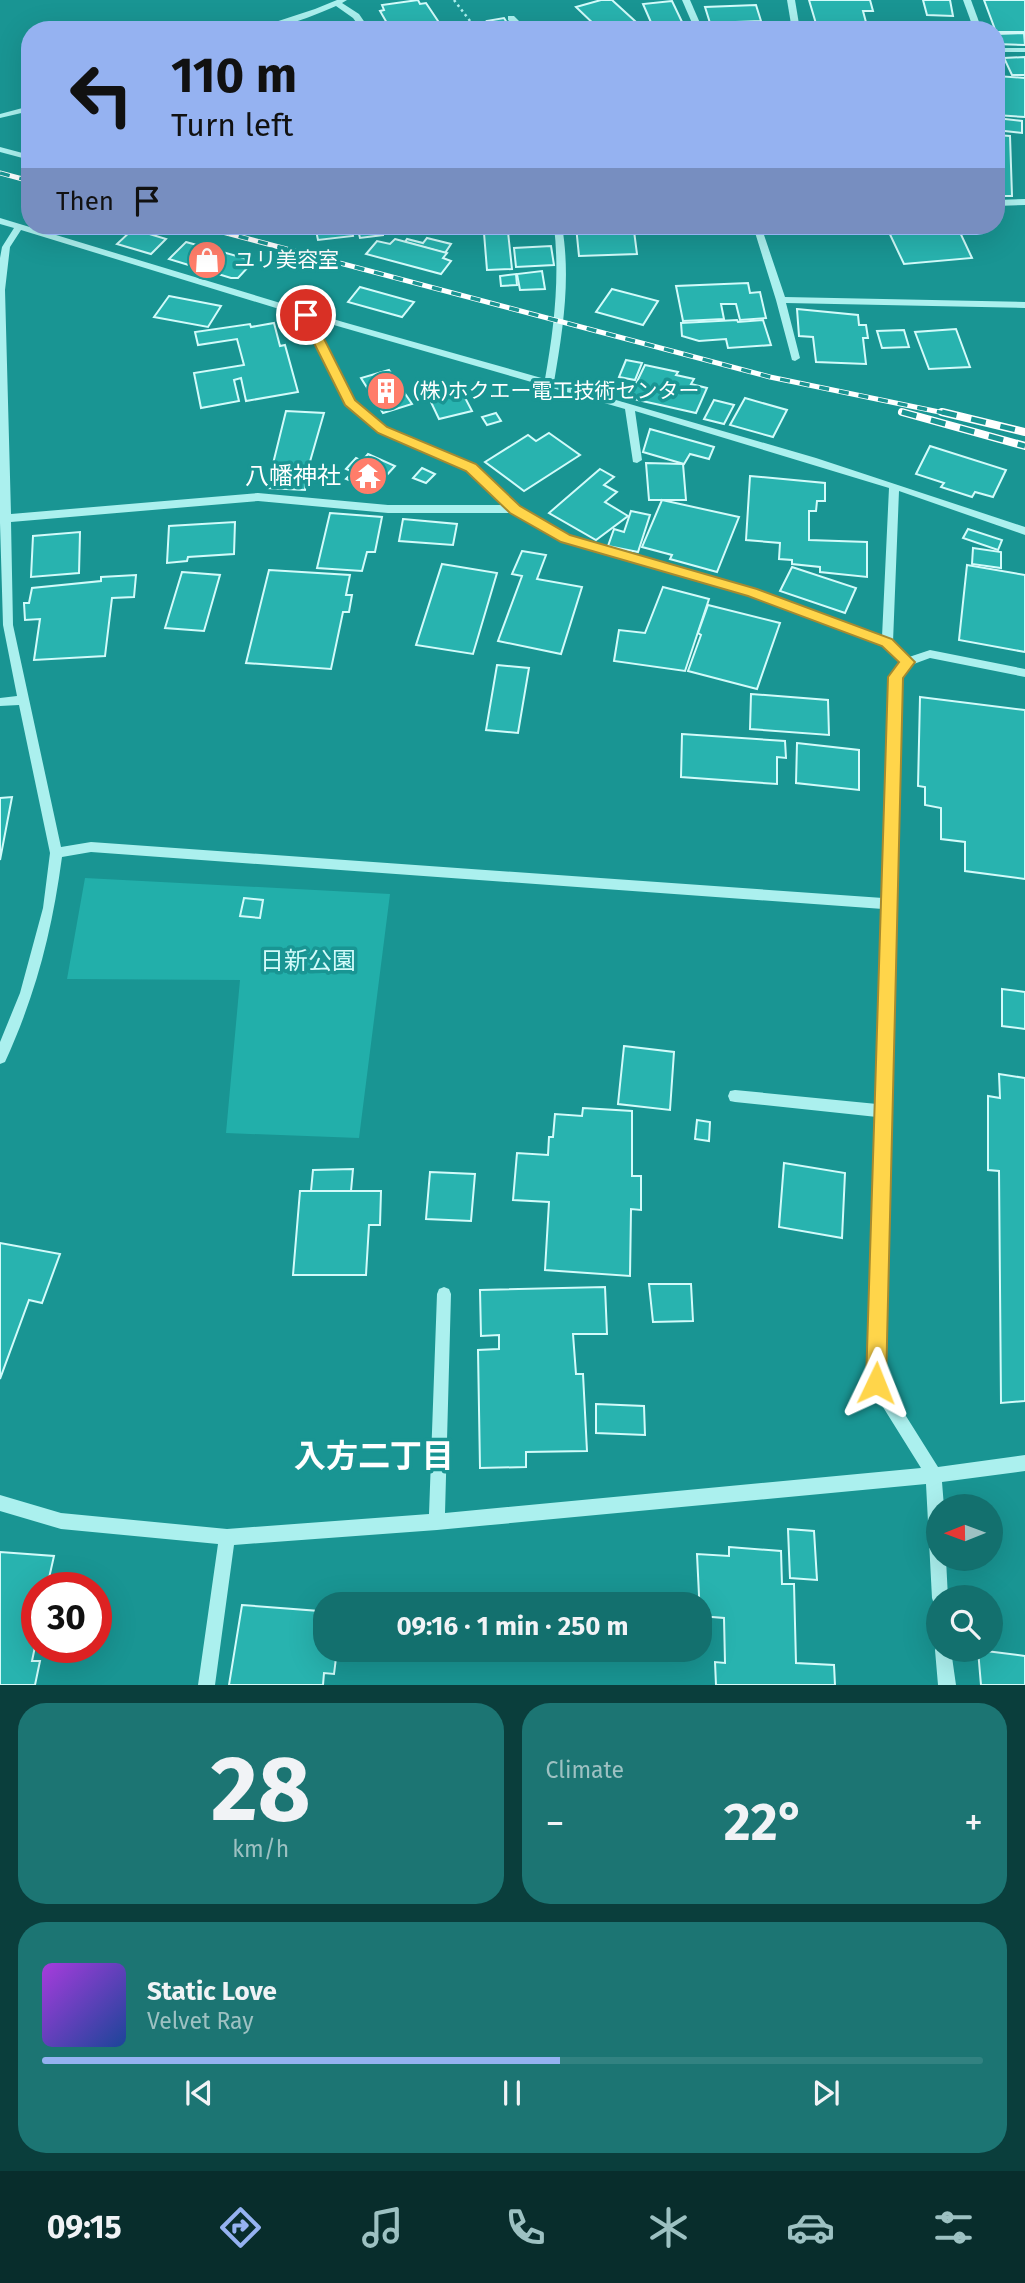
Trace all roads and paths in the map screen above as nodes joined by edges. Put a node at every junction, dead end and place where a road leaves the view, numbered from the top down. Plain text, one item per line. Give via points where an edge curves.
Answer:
1 (454, 0) edge
2 (686, 0) edge
3 (791, 0) edge
4 (967, 0) edge
5 (340, 2) edge
6 (511, 18) dead end
7 (282, 21) edge
8 (360, 21) edge
9 (471, 21) edge
10 (514, 21) edge
11 (695, 21) edge
12 (794, 21) edge
13 (975, 21) edge
14 (1005, 50) edge
15 (1025, 50) edge
16 (21, 110) edge
17 (0, 116) edge
18 (0, 149) edge
19 (21, 155) edge
20 (1025, 202) edge
21 (1005, 203) edge
22 (0, 221) edge
23 (19, 227) joint
24 (45, 235) edge
25 (560, 235) edge
26 (760, 235) edge
27 (781, 300) junction
28 (1025, 305) edge
29 (306, 315) junction
30 (458, 358) joint
31 (795, 358) dead end
32 (549, 383) junction
33 (630, 407) junction
34 (637, 460) dead end
35 (894, 486) junction
36 (515, 509) junction
37 (2, 519) edge
38 (1025, 531) edge
39 (887, 643) junction
40 (907, 662) junction
41 (1025, 673) edge
42 (23, 699) junction
43 (0, 702) edge
44 (56, 853) junction
45 (889, 904) junction
46 (0, 1058) edge
47 (734, 1096) dead end
48 (884, 1111) junction
49 (444, 1294) dead end
50 (1025, 1463) edge
51 (934, 1475) junction
52 (935, 1494) edge
53 (0, 1503) edge
54 (437, 1522) junction
55 (227, 1537) junction
56 (944, 1662) edge
57 (206, 1685) edge
58 (947, 1685) edge

1 - 9 path
2 - 11 street
3 - 12 street
4 - 13 street
5 - 7 street
5 - 8 street
6 - 10 street
14 - 15 street
16 - 17 street
18 - 19 street
20 - 21 street
22 - 23 street
23 - 37 street via 6,247 0,290
24 - 29 street
25 - 32 street via 561,321
26 - 27 street
27 - 28 street
27 - 31 street
29 - 30 street
29 - 36 street via 349,402 382,430 471,468
30 - 32 street
32 - 33 street
33 - 34 street
33 - 35 street
35 - 38 street
35 - 39 street
36 - 37 street via 388,509 258,497
36 - 39 street via 565,539 752,593
37 - 42 street via 8,625
39 - 40 street
40 - 41 street via 930,654
40 - 45 street via 896,677
42 - 43 street
42 - 44 street
44 - 45 street via 91,847
44 - 46 street via 49,908 27,993
45 - 48 street
47 - 48 street
48 - 51 street via 876,1383
49 - 54 street
50 - 51 street
51 - 52 street
51 - 54 street
53 - 55 street via 61,1521
54 - 55 street
55 - 57 street
56 - 58 street

